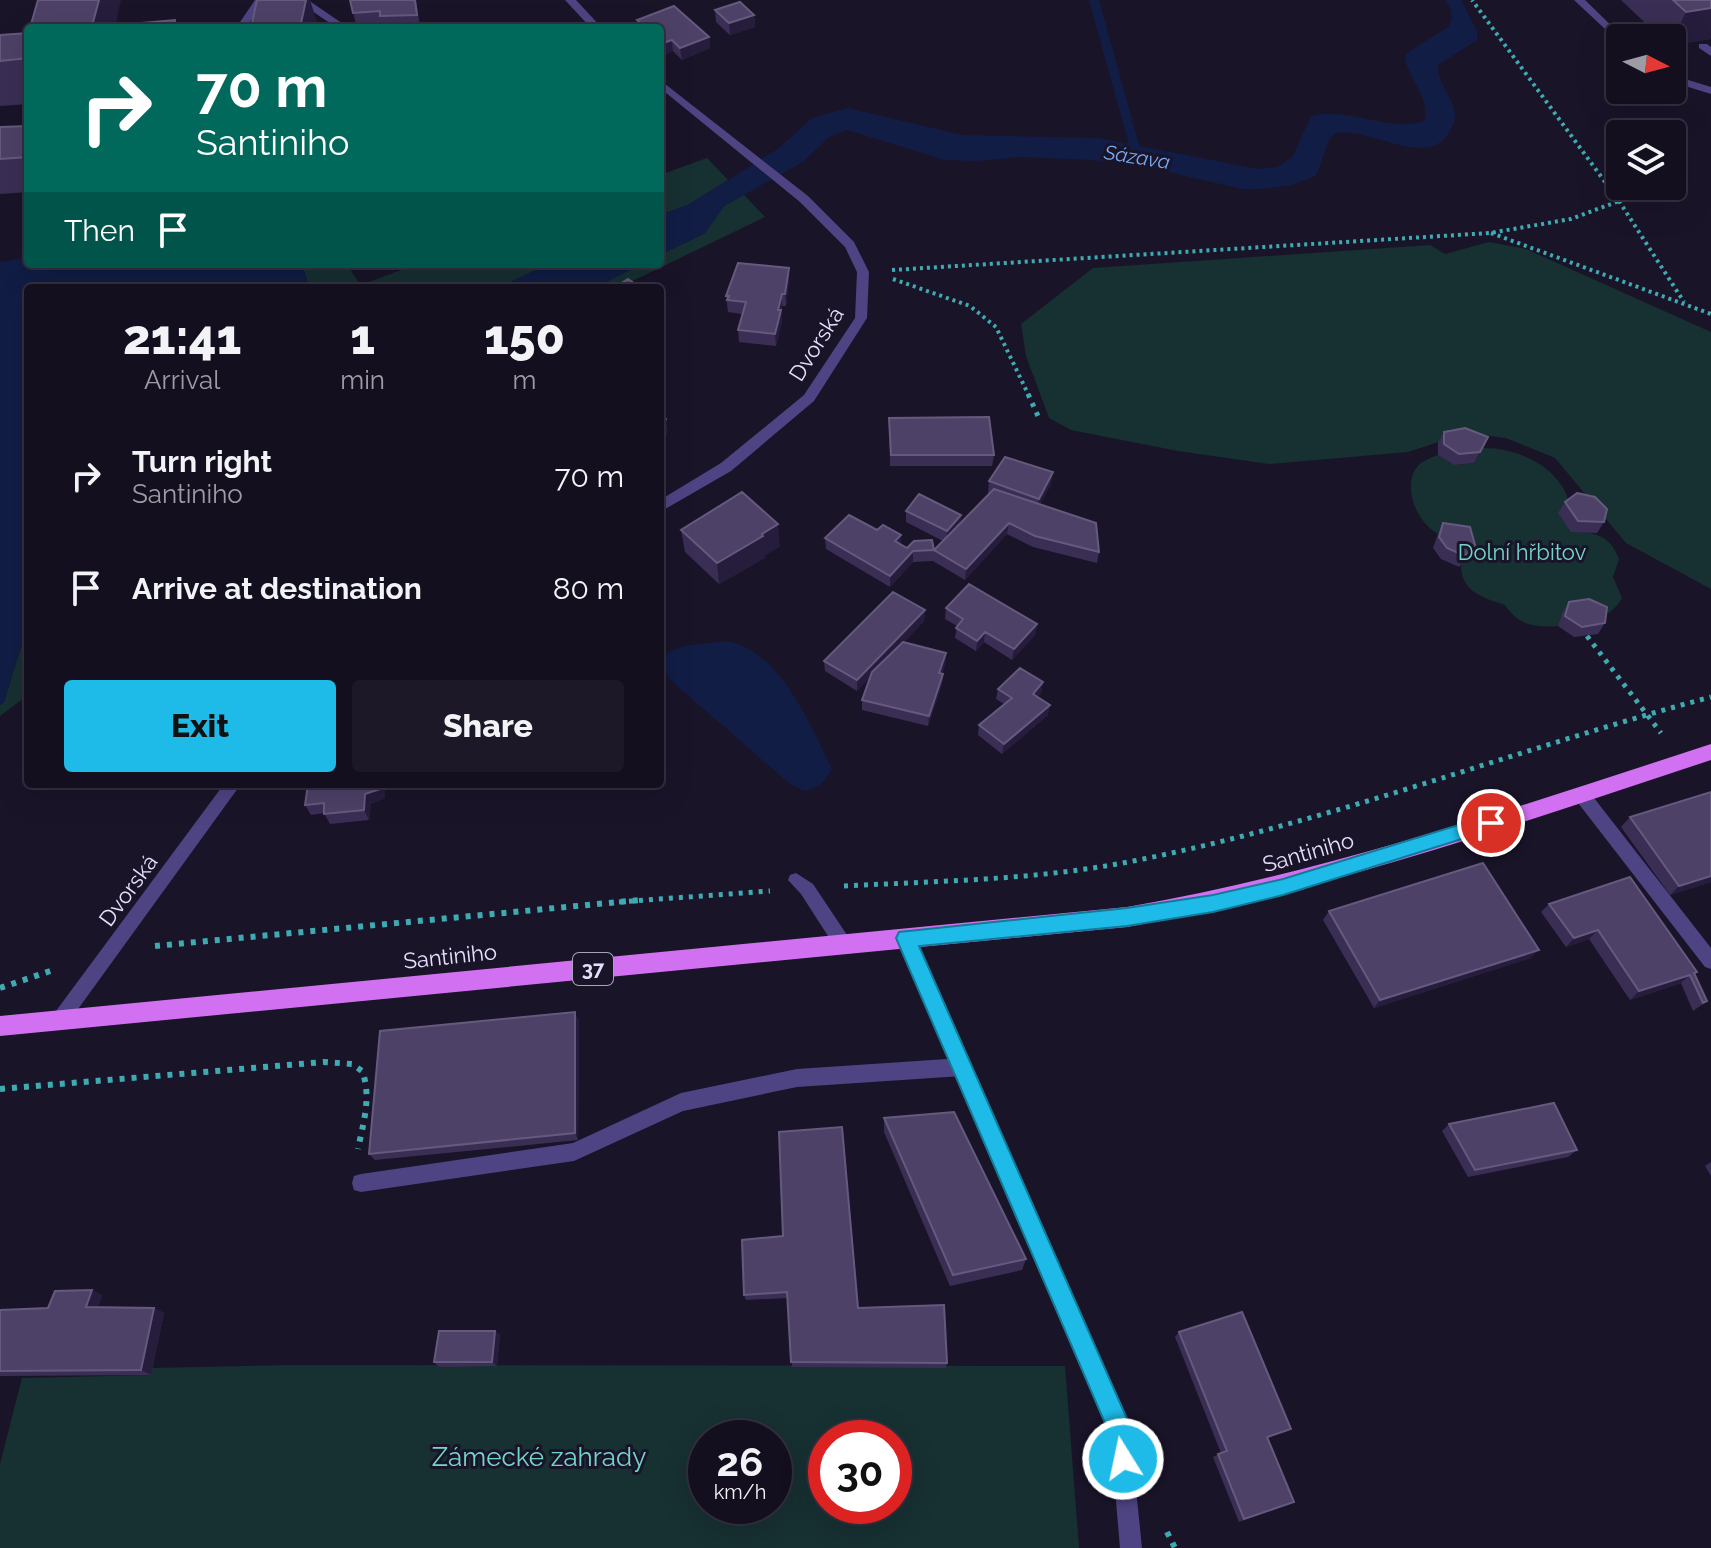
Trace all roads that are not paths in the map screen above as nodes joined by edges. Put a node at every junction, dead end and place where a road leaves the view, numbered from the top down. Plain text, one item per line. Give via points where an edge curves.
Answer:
1 (260, 0) edge
2 (301, 0) edge
3 (570, 0) edge
4 (1579, 0) edge
5 (244, 24) edge
6 (338, 24) edge
7 (593, 24) edge
8 (1606, 26) edge
9 (1686, 83) edge
10 (664, 86) edge
11 (1711, 91) edge
12 (664, 505) edge
13 (1711, 752) edge
14 (230, 788) edge
15 (1581, 794) junction
16 (802, 884) road end
17 (906, 938) junction
18 (843, 944) junction
19 (1711, 961) edge
20 (59, 1021) junction
21 (0, 1026) edge
22 (962, 1067) junction
23 (361, 1183) road end
24 (1131, 1548) edge

1 - 5 street
2 - 6 street
3 - 7 street
4 - 8 street
9 - 11 street
10 - 12 street, Dvorská via 804,199 850,245 863,272 861,318 809,398 726,467
13 - 15 main road, Santiniho / 37
14 - 20 street, Dvorská
15 - 17 main road, Santiniho / 37 via 1213,904
15 - 19 street
16 - 18 street
17 - 18 main road, Santiniho / 37
17 - 22 street
18 - 20 main road, Santiniho / 37
20 - 21 main road, Santiniho / 37
22 - 23 street via 797,1078 681,1102 574,1152
22 - 24 street via 1120,1430

